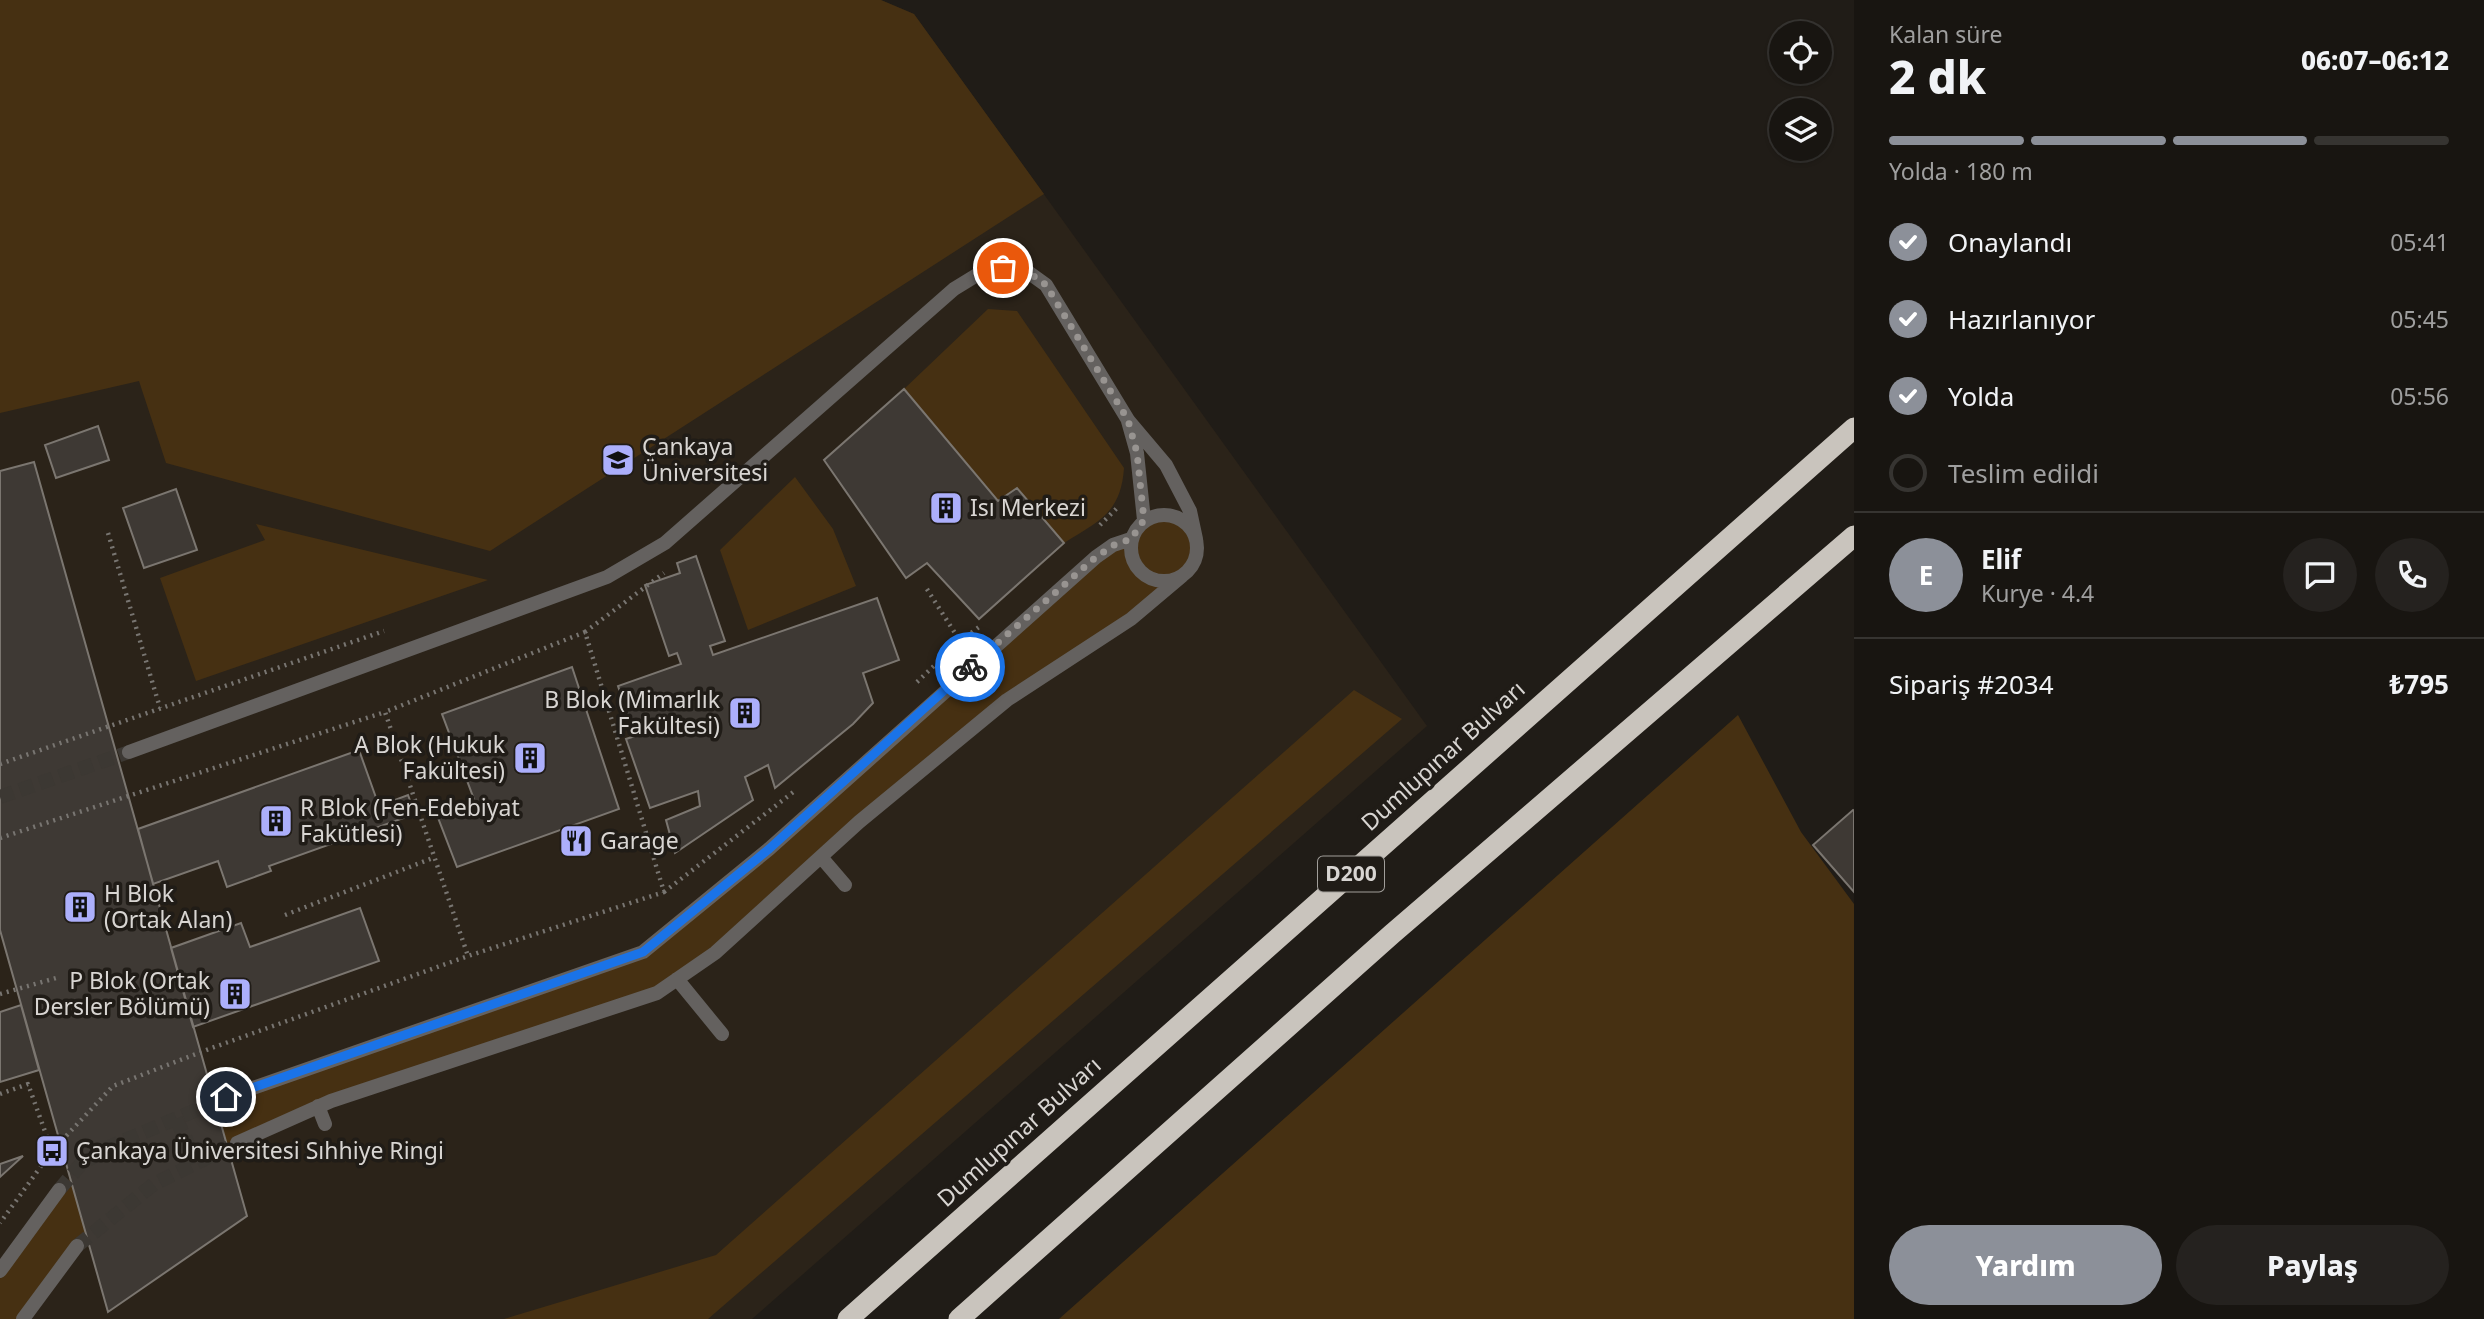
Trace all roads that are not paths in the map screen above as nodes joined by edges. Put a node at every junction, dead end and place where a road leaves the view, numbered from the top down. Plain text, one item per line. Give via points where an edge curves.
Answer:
1 (1128, 420) junction
2 (1854, 428) edge
3 (1144, 520) junction
4 (1854, 536) edge
5 (1131, 539) junction
6 (1196, 539) junction
7 (1182, 576) junction
8 (130, 752) tunnel mouth
9 (821, 857) junction
10 (845, 885) dead end
11 (677, 979) junction
12 (722, 1034) dead end
13 (226, 1097) tunnel mouth
14 (318, 1106) junction
15 (325, 1124) dead end
16 (237, 1143) tunnel mouth
17 (59, 1190) tunnel mouth
18 (77, 1246) tunnel mouth
19 (0, 1271) edge
20 (23, 1319) edge
21 (848, 1319) edge
22 (959, 1319) edge

1 - 3 street via 1137,453
1 - 6 street via 1166,465 1190,511
1 - 8 street via 1046,285 1021,267 985,270 954,289 665,543 607,577
2 - 21 highway, Dumlupınar Bulvarı / D200
3 - 5 street
3 - 6 street via 1155,515 1176,516
4 - 22 highway via 1392,934
5 - 7 street via 1133,561 1149,577 1171,580
5 - 13 street via 1096,557 769,849 643,952
6 - 7 street via 1195,560
7 - 9 street via 1131,619 1007,700
9 - 10 street
9 - 11 street via 715,953
11 - 12 street
11 - 14 street via 657,993
14 - 15 street
14 - 16 street
17 - 19 street
18 - 20 street

